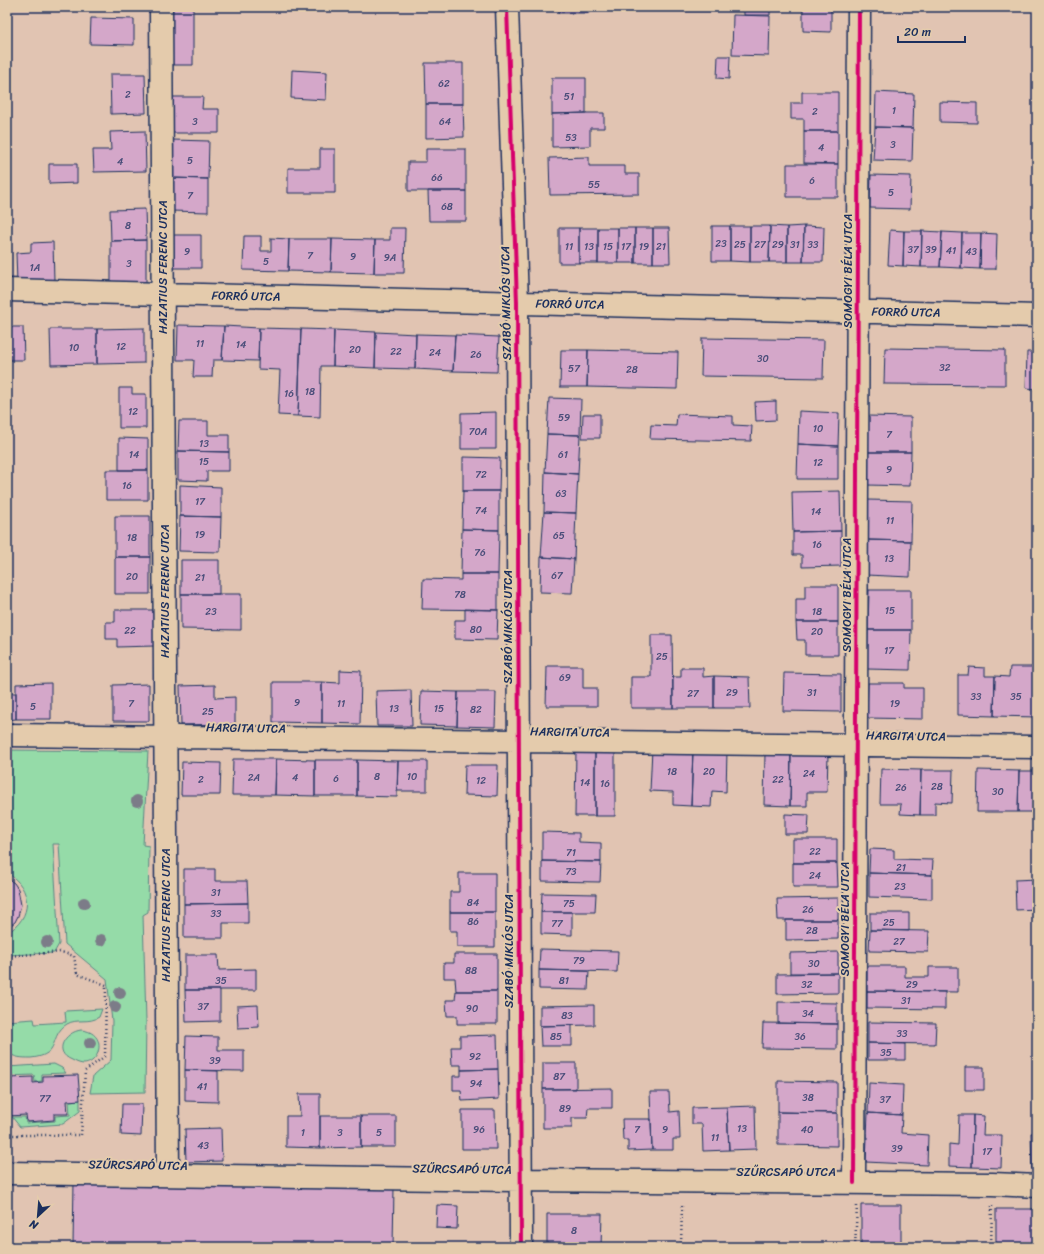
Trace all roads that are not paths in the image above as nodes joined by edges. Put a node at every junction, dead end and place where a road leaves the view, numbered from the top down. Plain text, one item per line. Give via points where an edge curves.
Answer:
1 (161, 7) edge
2 (508, 7) edge
3 (859, 7) edge
4 (7, 290) edge
5 (163, 294) junction
6 (517, 303) junction
7 (858, 311) junction
8 (1037, 316) edge
9 (7, 735) edge
10 (165, 737) junction
11 (518, 741) junction
12 (856, 745) junction
13 (1037, 748) edge
14 (7, 1173) edge
15 (168, 1176) junction
16 (520, 1180) junction
17 (856, 1183) junction
18 (1037, 1186) edge
19 (520, 1247) edge

1 - 5 street, HAZATIUS FERENC UTCA
2 - 6 street, SZABÓ MIKLÓS UTCA
3 - 7 street, SOMOGYI BÉLA UTCA
4 - 5 street, FORRÓ UTCA
5 - 6 street, FORRÓ UTCA
5 - 10 street, HAZATIUS FERENC UTCA
6 - 7 street, FORRÓ UTCA
6 - 11 street, SZABÓ MIKLÓS UTCA
7 - 8 street, FORRÓ UTCA
7 - 12 street, SOMOGYI BÉLA UTCA
9 - 10 street, HARGITA UTCA
10 - 11 street, HARGITA UTCA
10 - 15 street, HAZATIUS FERENC UTCA
11 - 12 street, HARGITA UTCA
11 - 16 street, SZABÓ MIKLÓS UTCA
12 - 13 street, HARGITA UTCA
12 - 17 street, SOMOGYI BÉLA UTCA
14 - 15 street, SZŰRCSAPÓ UTCA
15 - 16 street, SZŰRCSAPÓ UTCA
16 - 17 street, SZŰRCSAPÓ UTCA
16 - 19 street, SZABÓ MIKLÓS UTCA
17 - 18 street, SZŰRCSAPÓ UTCA

